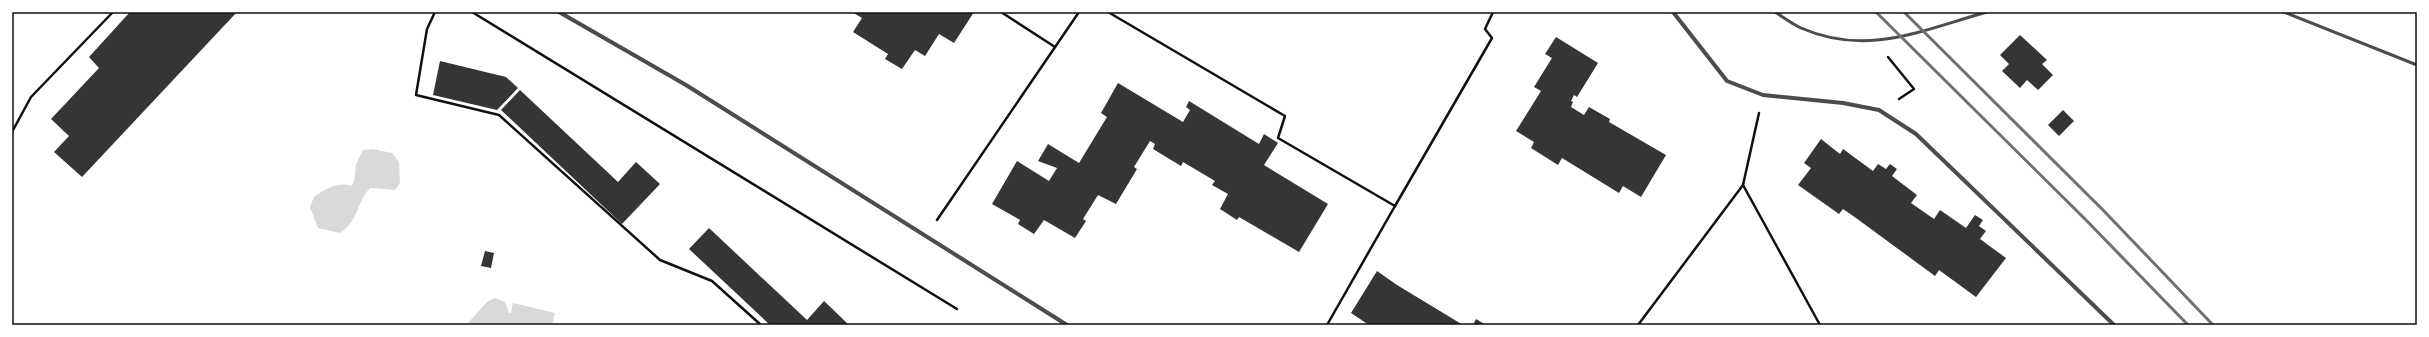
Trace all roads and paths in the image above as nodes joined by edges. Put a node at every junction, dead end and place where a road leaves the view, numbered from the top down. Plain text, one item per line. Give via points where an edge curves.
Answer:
1 (113, 12) edge
2 (435, 12) edge
3 (472, 12) edge
4 (559, 12) edge
5 (1001, 12) edge
6 (1079, 12) edge
7 (1108, 12) edge
8 (1493, 12) edge
9 (1673, 12) edge
10 (1775, 12) edge
11 (1987, 12) edge
12 (2284, 12) edge
13 (1882, 40) junction
14 (1055, 47) junction
15 (2417, 65) edge
16 (1763, 95) junction
17 (1880, 110) junction
18 (12, 132) edge
19 (1743, 185) junction
20 (1395, 206) junction
21 (926, 236) junction
22 (957, 309) dead end
23 (761, 325) edge
24 (1067, 325) edge
25 (1327, 325) edge
26 (1638, 325) edge
27 (1820, 325) edge
28 (2114, 325) edge

1 - 18 path via 31,97
2 - 23 path via 426,29 416,95 499,115 660,260 712,281
3 - 22 path
4 - 21 street via 686,85
5 - 14 path
6 - 14 path
7 - 20 path via 1285,116 1278,138
8 - 20 path via 1485,28 1492,38
9 - 16 street via 1727,81
10 - 13 lane via 1801,28 1843,41
11 - 13 lane
12 - 15 lane
13 - 17 path via 1888,51 1888,59 1914,89
14 - 21 path
16 - 17 street via 1843,102
16 - 19 path
17 - 28 street via 1916,134
19 - 26 path
19 - 27 path
20 - 25 path
21 - 24 street

